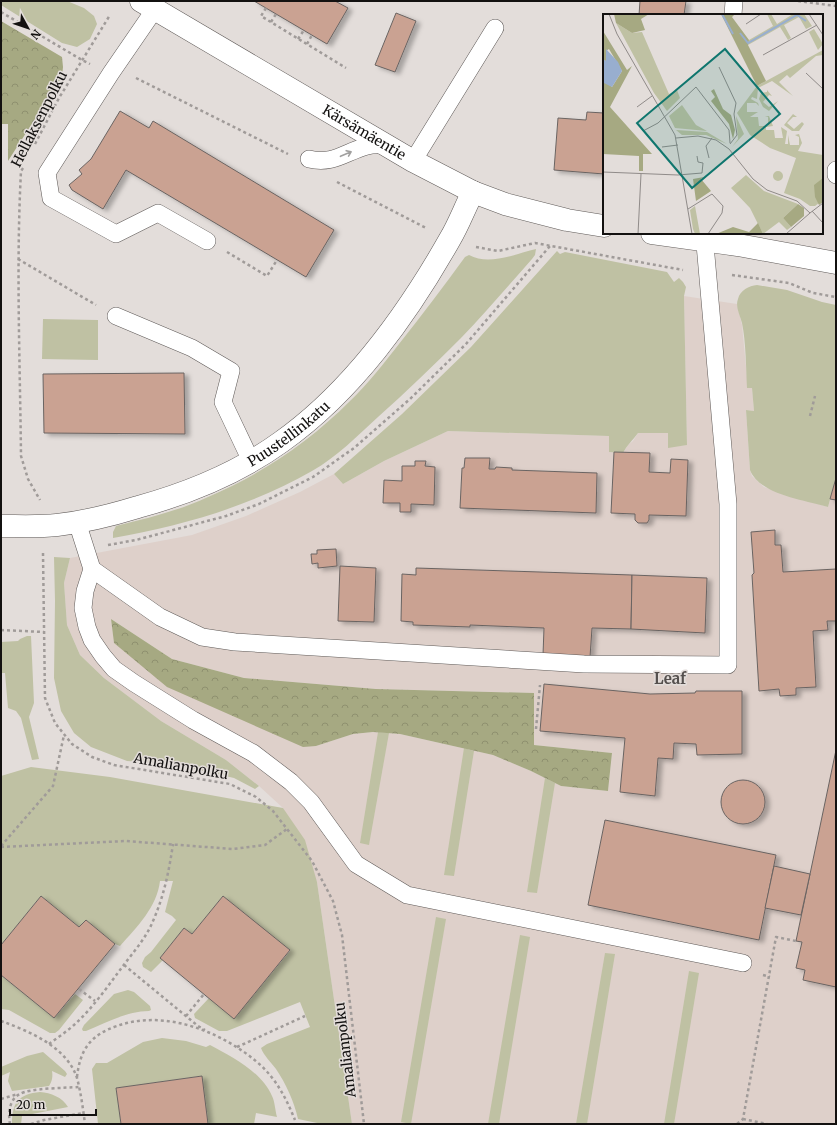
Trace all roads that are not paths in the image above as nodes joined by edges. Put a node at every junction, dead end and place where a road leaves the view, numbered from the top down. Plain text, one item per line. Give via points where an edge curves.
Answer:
1 (734, 1) edge
2 (152, 4) edge
3 (733, 14) edge
4 (495, 28) dead end
5 (386, 145) junction
6 (309, 159) dead end
7 (413, 161) junction
8 (836, 170) edge
9 (836, 175) edge
10 (473, 192) junction
11 (603, 226) edge
12 (665, 234) edge
13 (704, 237) edge
14 (207, 241) road end
15 (836, 263) edge
16 (116, 316) road end
17 (251, 461) junction
18 (77, 522) junction
19 (1, 526) edge
20 (92, 569) junction
21 (743, 963) dead end

1 - 3 lane
2 - 5 street, Kärsämäentie
2 - 14 lane via 47,172 51,198 116,234 158,213
4 - 7 lane
6 -> 5 lane via 333,160 367,146
5 - 7 street, Kärsämäentie
7 - 10 street, Kärsämäentie
8 - 9 lane
10 - 11 street, Kärsämäentie via 505,204
10 - 17 street, Puustellinkatu via 451,238 405,313 380,346 302,426
12 - 13 street
13 - 15 street
13 - 20 lane via 728,504 728,665 584,664 235,642 202,637 160,617
16 - 17 lane via 192,348 231,371 223,402
17 - 18 street, Puustellinkatu via 207,483 168,498
18 - 19 street, Puustellinkatu via 56,526
18 - 20 lane
20 - 21 lane via 83,608 87,627 92,640 114,669 164,703 253,753 291,782 311,802 356,864 407,895

